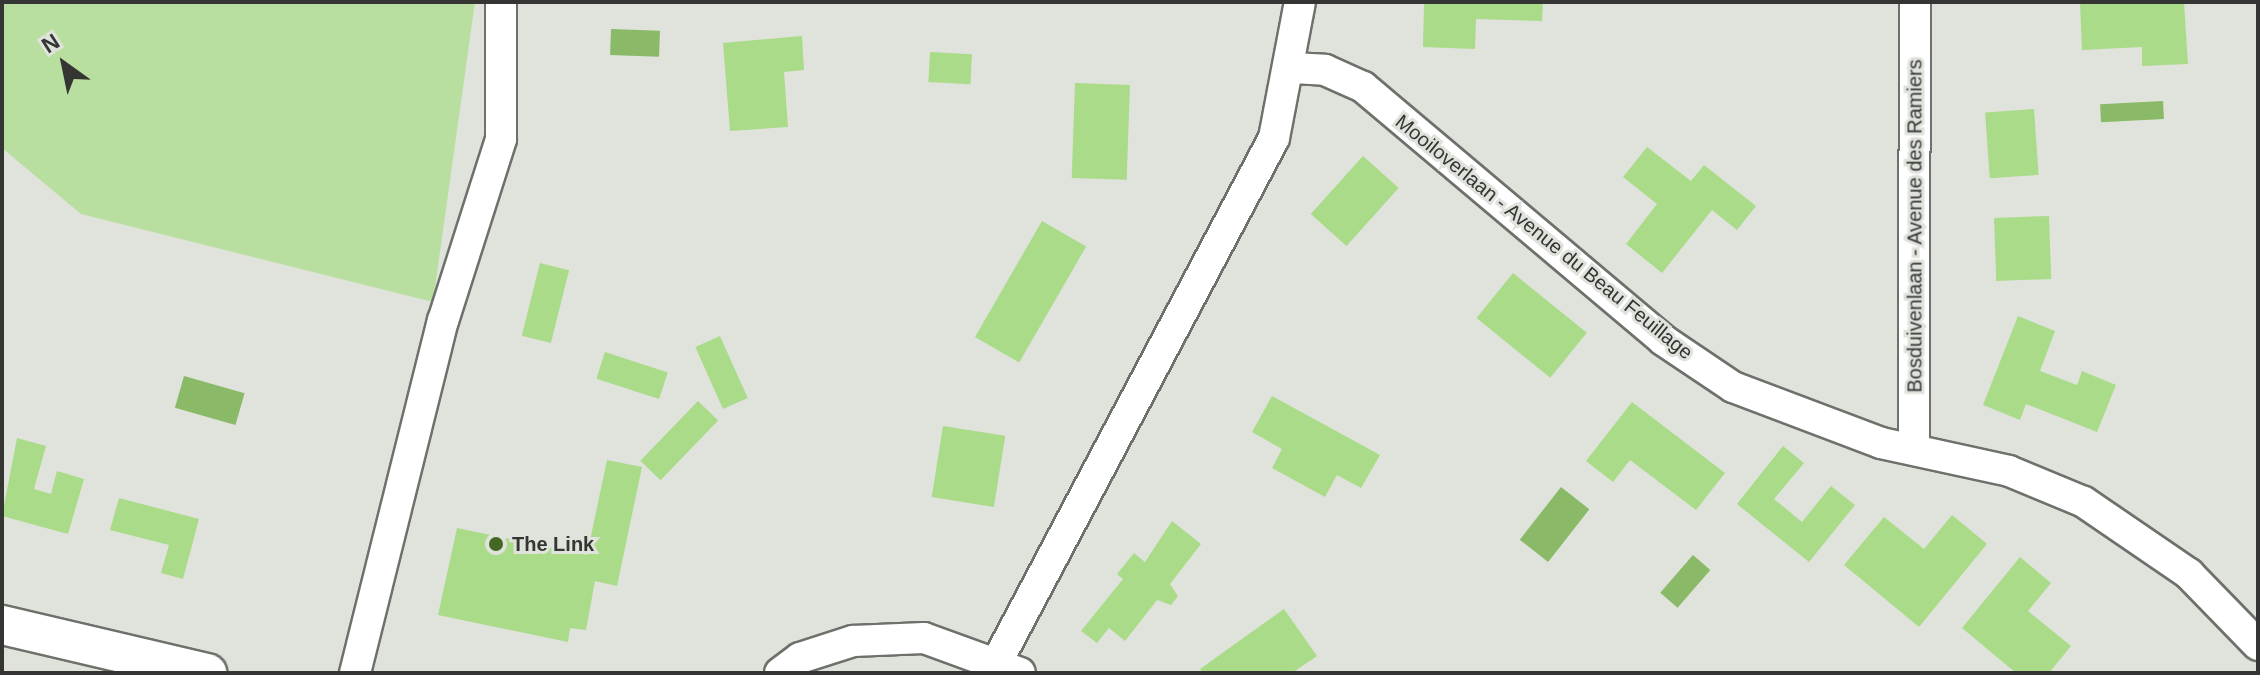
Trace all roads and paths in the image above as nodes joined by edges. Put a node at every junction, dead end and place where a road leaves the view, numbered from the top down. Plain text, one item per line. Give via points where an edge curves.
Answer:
1 (501, 2) edge
2 (1300, 2) edge
3 (1915, 2) edge
4 (1292, 68) junction
5 (1914, 449) junction
6 (2, 625) edge
7 (2258, 645) edge
8 (1009, 666) edge
9 (207, 673) edge
10 (355, 673) edge
11 (780, 673) edge

1 - 10 street via 501,139 443,321
2 - 4 street
3 - 5 street, Bosduivenlaan - Avenue des Ramiers
4 - 5 street, Mooiloverlaan - Avenue du Beau Feuillage via 1325,70 1363,87 1663,340 1733,387 1783,410
4 - 8 street via 1274,138
5 - 7 street, Mooiloverlaan - Avenue du Beau Feuillage via 2009,471 2116,520 2189,574
6 - 9 street
8 - 11 street via 924,638 853,641 800,658

